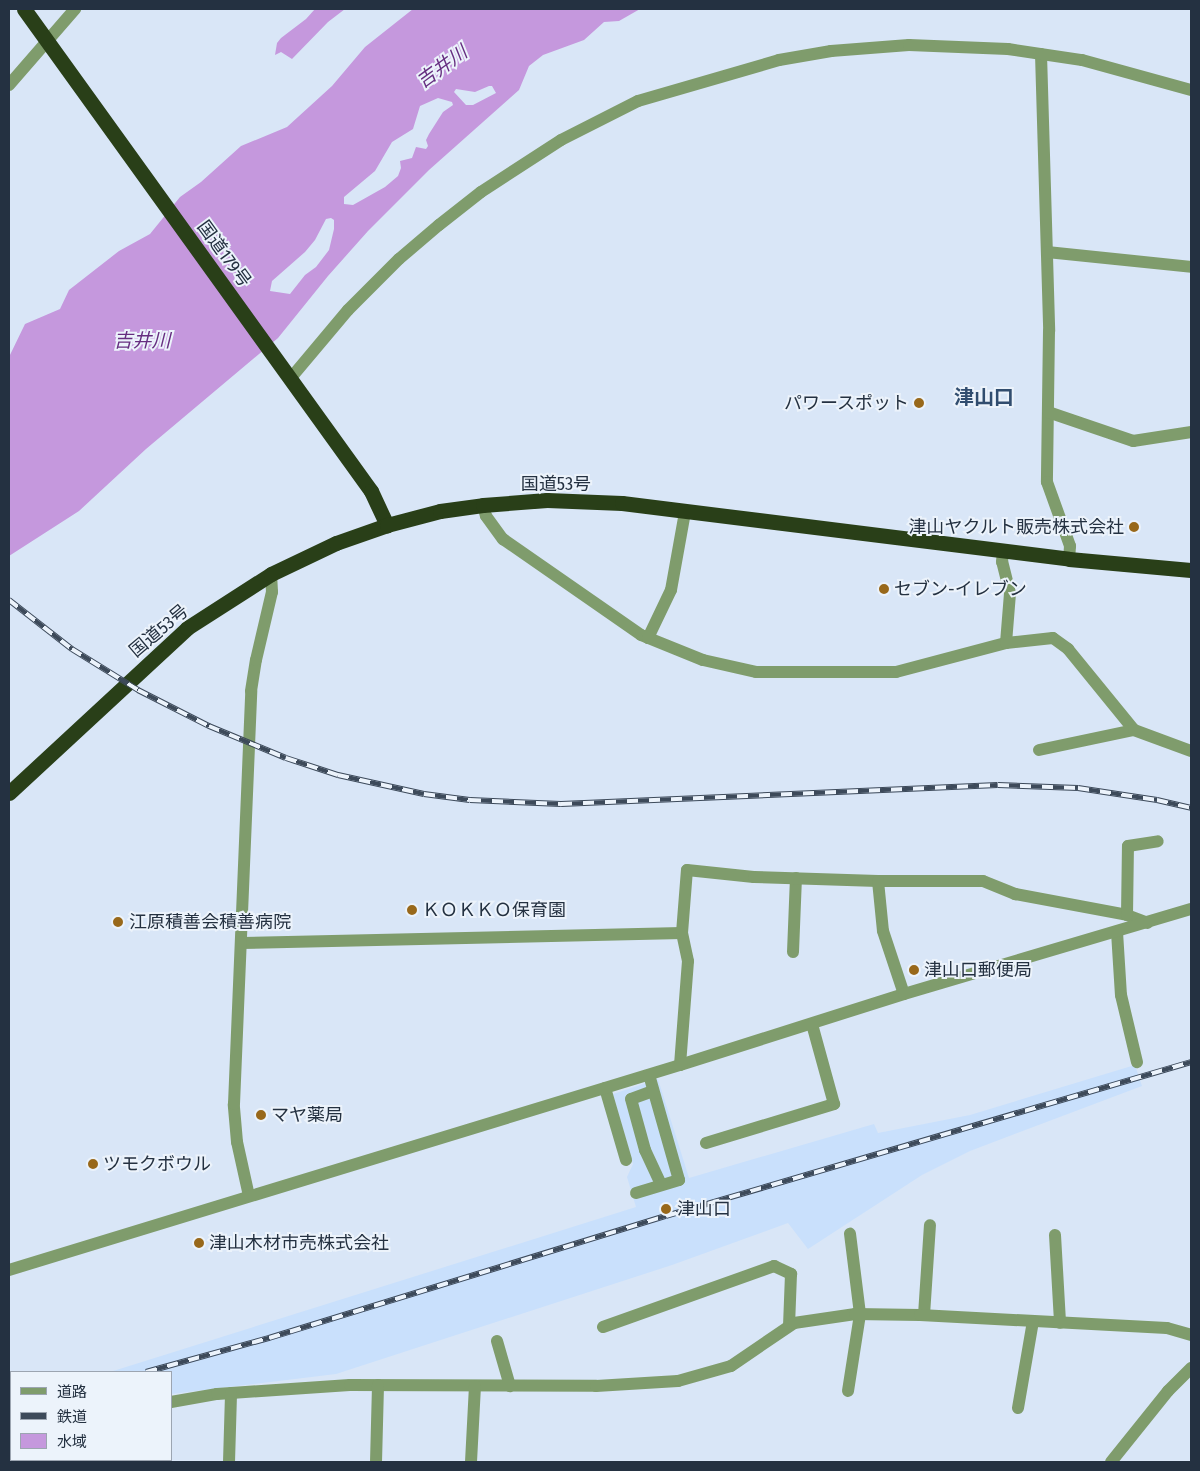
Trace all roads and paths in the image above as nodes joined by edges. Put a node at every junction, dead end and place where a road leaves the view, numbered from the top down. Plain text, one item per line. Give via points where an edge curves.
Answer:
1 (24, 9) edge
2 (75, 9) edge
3 (49, 43) junction
4 (1041, 54) junction
5 (9, 85) edge
6 (1191, 90) edge
7 (1047, 252) junction
8 (1191, 267) edge
9 (290, 379) junction
10 (1048, 412) junction
11 (1191, 432) edge
12 (483, 505) junction
13 (685, 512) junction
14 (387, 525) junction
15 (1003, 550) junction
16 (1069, 559) junction
17 (1191, 570) edge
18 (272, 574) junction
19 (648, 638) junction
20 (1006, 643) junction
21 (1134, 730) junction
22 (1039, 750) dead end
23 (1191, 751) edge
24 (9, 793) edge
25 (1158, 841) dead end
26 (796, 878) junction
27 (878, 881) junction
28 (1191, 909) edge
29 (1127, 915) junction
30 (1148, 923) junction
31 (1117, 932) junction
32 (682, 933) junction
33 (241, 942) junction
34 (793, 952) dead end
35 (904, 994) junction
36 (812, 1024) junction
37 (1137, 1062) dead end
38 (680, 1065) junction
39 (649, 1075) junction
40 (605, 1088) junction
41 (653, 1091) junction
42 (706, 1143) dead end
43 (626, 1160) dead end
44 (660, 1185) junction
45 (636, 1193) dead end
46 (249, 1196) junction
47 (930, 1225) dead end
48 (850, 1234) dead end
49 (1056, 1235) dead end
50 (9, 1270) edge
51 (860, 1314) junction
52 (924, 1315) junction
53 (1033, 1322) junction
54 (1060, 1323) junction
55 (789, 1326) junction
56 (603, 1327) dead end
57 (1191, 1335) edge
58 (497, 1341) dead end
59 (1191, 1368) edge
60 (378, 1385) junction
61 (475, 1386) junction
62 (510, 1386) junction
63 (848, 1391) dead end
64 (231, 1393) junction
65 (172, 1402) edge
66 (1018, 1408) dead end
67 (229, 1462) edge
68 (376, 1462) edge
69 (471, 1462) edge
70 (1110, 1462) edge

1 - 3 highway, 国道179号
2 - 3 street
3 - 5 street
3 - 9 highway, 国道179号
4 - 6 street via 1082,60
4 - 7 street
4 - 9 street via 1008,49 909,45 831,51 762,65 638,101 561,140 481,192 439,225 398,259 348,310
7 - 8 street
7 - 10 street
9 - 14 highway, 国道179号 via 371,491
10 - 11 street via 1133,441
10 - 16 street via 1047,482 1070,546
12 - 13 highway, 国道53号 via 547,500 622,503
12 - 14 highway, 国道53号 via 440,511
12 - 19 street via 486,516 503,539
13 - 15 highway, 国道53号
13 - 19 street via 671,590
14 - 18 highway, 国道53号 via 336,543
15 - 16 highway, 国道53号
15 - 20 street via 1002,562 1010,593
16 - 17 highway, 国道53号
18 - 24 highway, 国道53号 via 187,628
18 - 33 street via 272,592 251,691
19 - 20 street via 703,660 756,672 896,672
20 - 21 street via 1052,638 1068,649
21 - 22 street
21 - 23 street
25 - 29 street via 1128,846
26 - 27 street
26 - 32 street via 686,870
26 - 34 street
27 - 29 street via 983,881 1015,894
27 - 35 street via 883,931
28 - 30 street
29 - 30 street
30 - 31 street
31 - 35 street
31 - 37 street via 1121,995
32 - 33 street
32 - 38 street via 688,961
33 - 46 street via 234,1104 237,1142
35 - 36 street
36 - 38 street
36 - 42 street via 834,1104
38 - 39 street
39 - 40 street
39 - 41 street
40 - 43 street
40 - 46 street
41 - 44 street via 678,1180
41 - 44 street via 631,1099 645,1150
44 - 45 street
46 - 50 street
47 - 52 street
48 - 51 street
49 - 54 street
51 - 52 street
51 - 55 street
51 - 63 street
52 - 53 street
53 - 54 street
53 - 66 street
54 - 57 street via 1168,1328
55 - 56 street via 791,1274 774,1266
55 - 62 street via 730,1366 678,1381 596,1386
58 - 62 street
59 - 70 street
60 - 61 street
60 - 64 street
60 - 68 street
61 - 62 street
61 - 69 street
64 - 65 street
64 - 67 street

